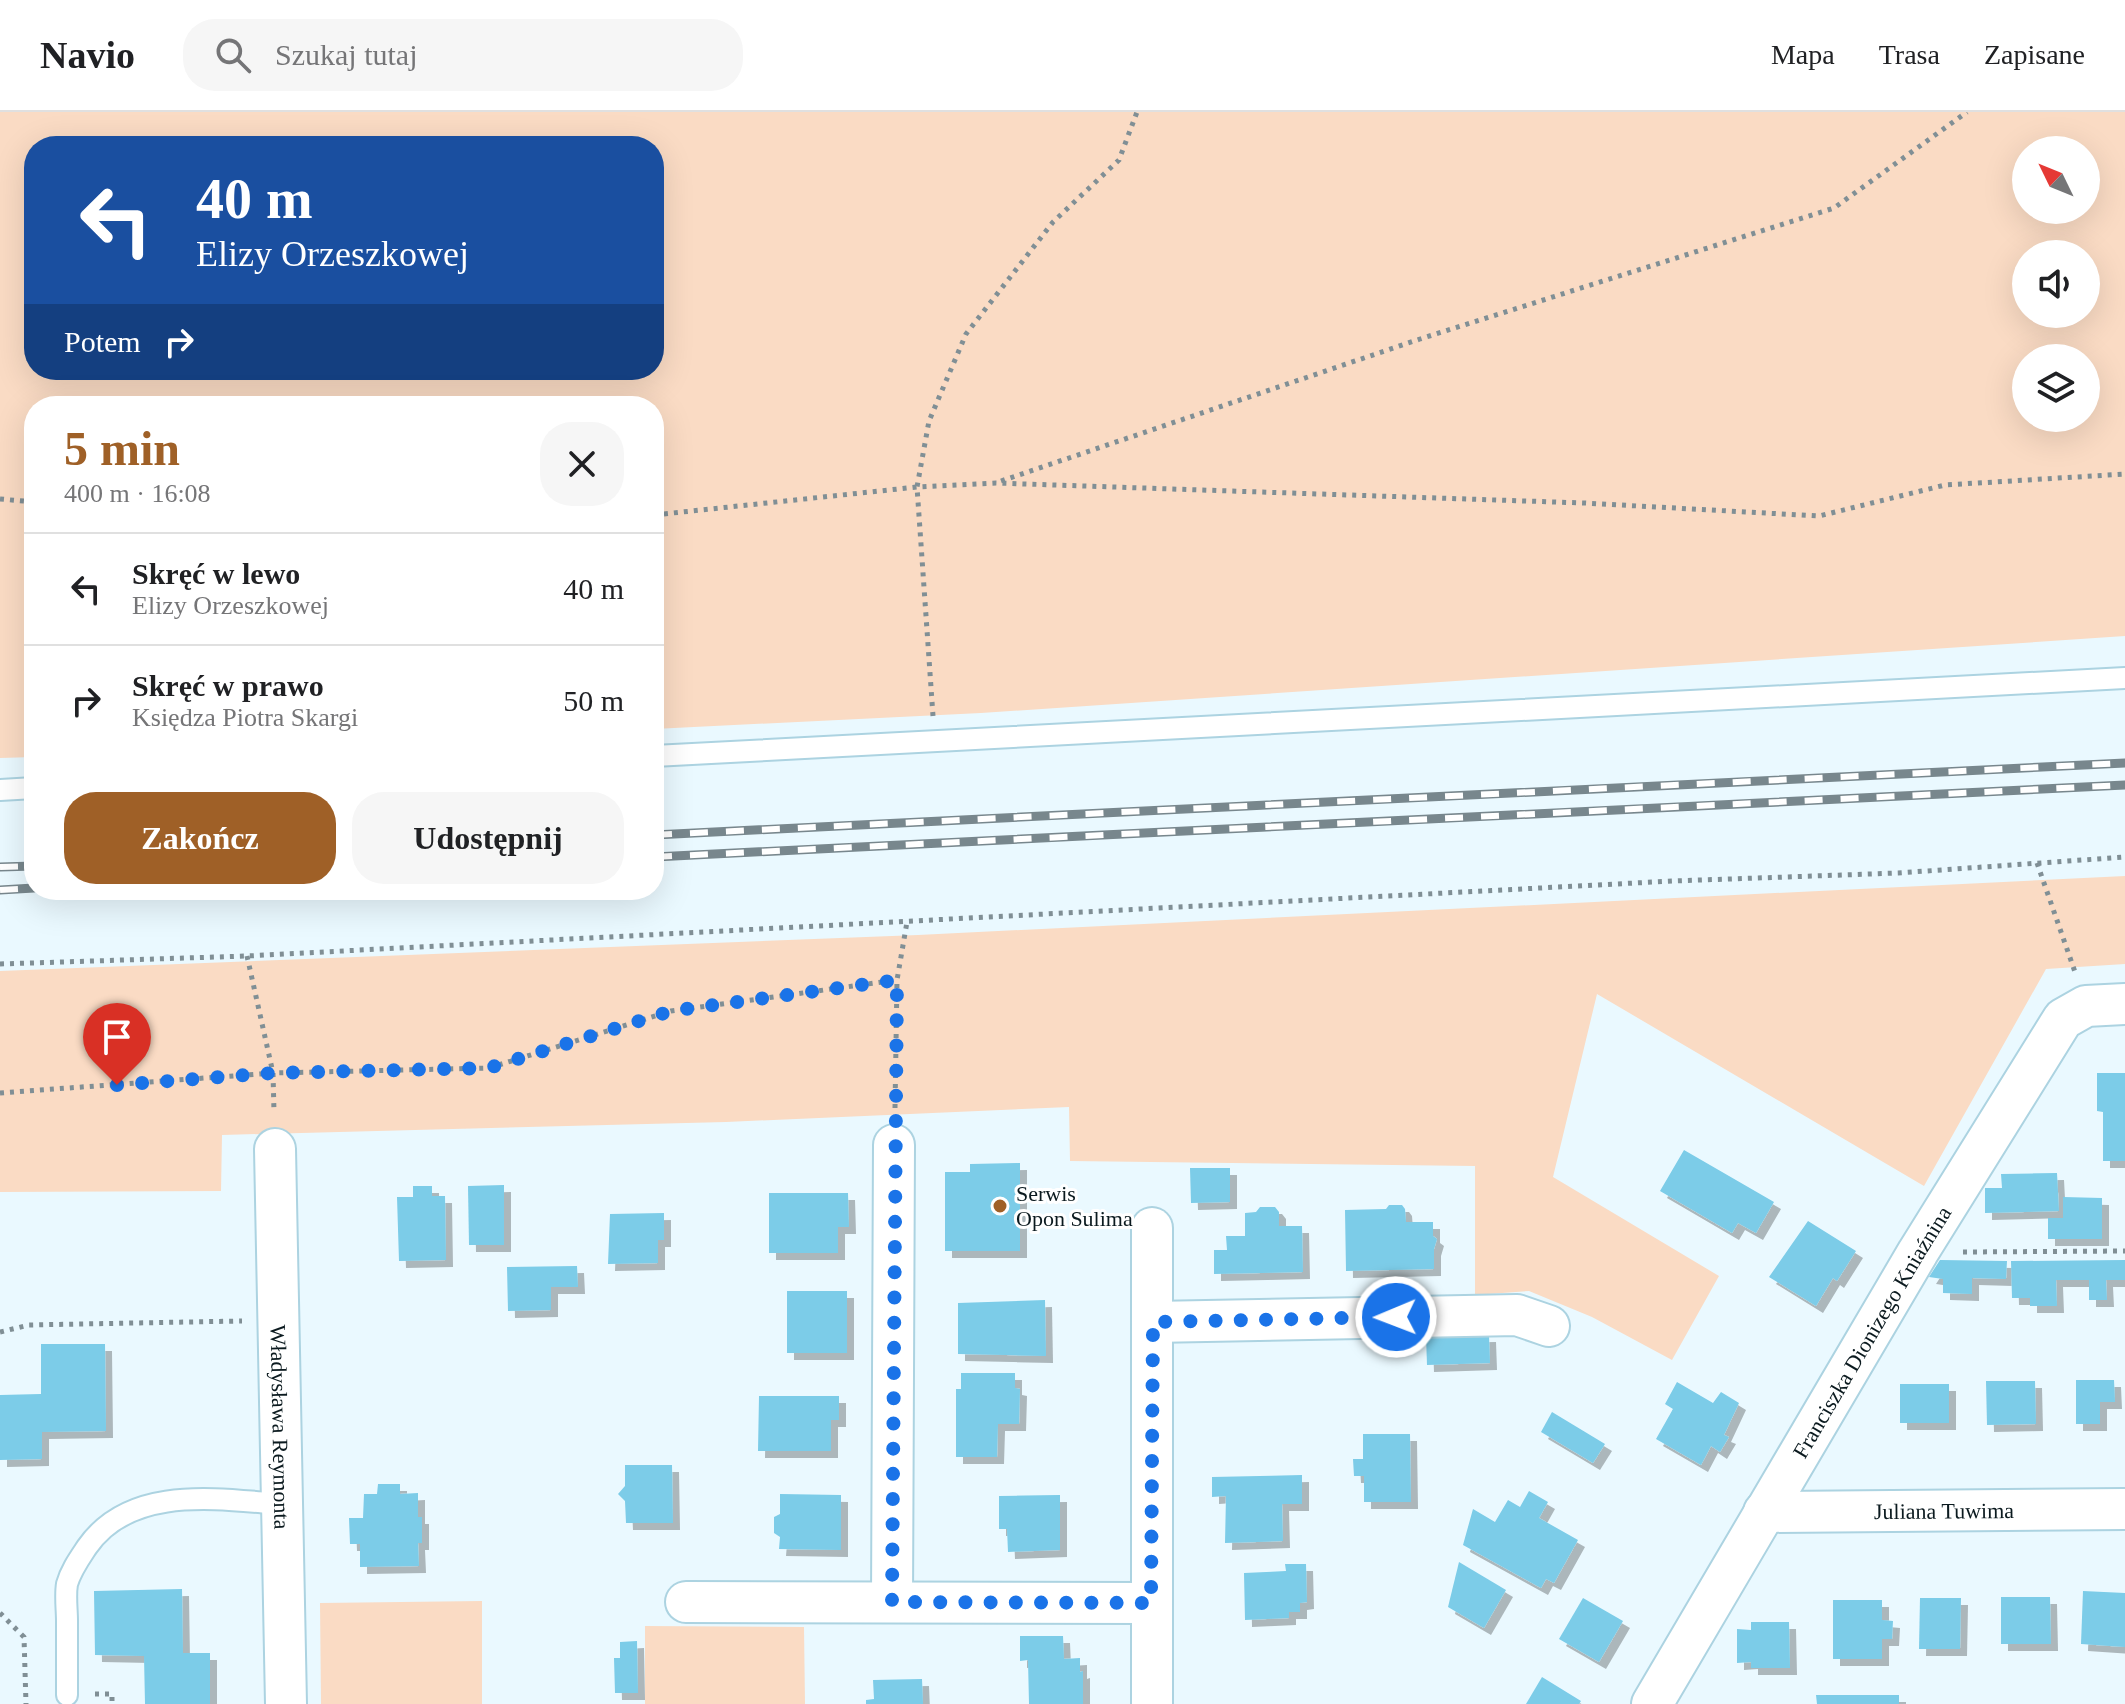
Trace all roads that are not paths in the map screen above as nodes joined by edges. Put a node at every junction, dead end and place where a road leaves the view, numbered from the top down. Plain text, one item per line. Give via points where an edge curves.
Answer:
1 (2125, 678) edge
2 (664, 755) edge
3 (24, 789) edge
4 (0, 790) edge
5 (2106, 1005) edge
6 (894, 1145) road end
7 (275, 1149) dead end
8 (1152, 1228) dead end
9 (1153, 1322) junction
10 (1549, 1326) dead end
11 (281, 1504) junction
12 (2125, 1509) edge
13 (1764, 1512) junction
14 (686, 1602) dead end
15 (892, 1602) junction
16 (1151, 1603) junction
17 (67, 1695) dead end
18 (286, 1704) edge
19 (1152, 1704) edge
20 (1652, 1704) edge

1 - 2 lane
3 - 4 lane
5 - 13 street, Franciszka Dionizego Kniaźnina via 2063,1019
6 - 15 street
7 - 11 street, Władysława Reymonta
8 - 9 street
9 - 10 street via 1517,1315
9 - 16 street
11 - 17 lane via 161,1502 134,1508 111,1522 73,1566 67,1587
11 - 18 street, Władysława Reymonta
12 - 13 street, Juliana Tuwima
13 - 20 street, Franciszka Dionizego Kniaźnina
14 - 15 street
15 - 16 street
16 - 19 street

